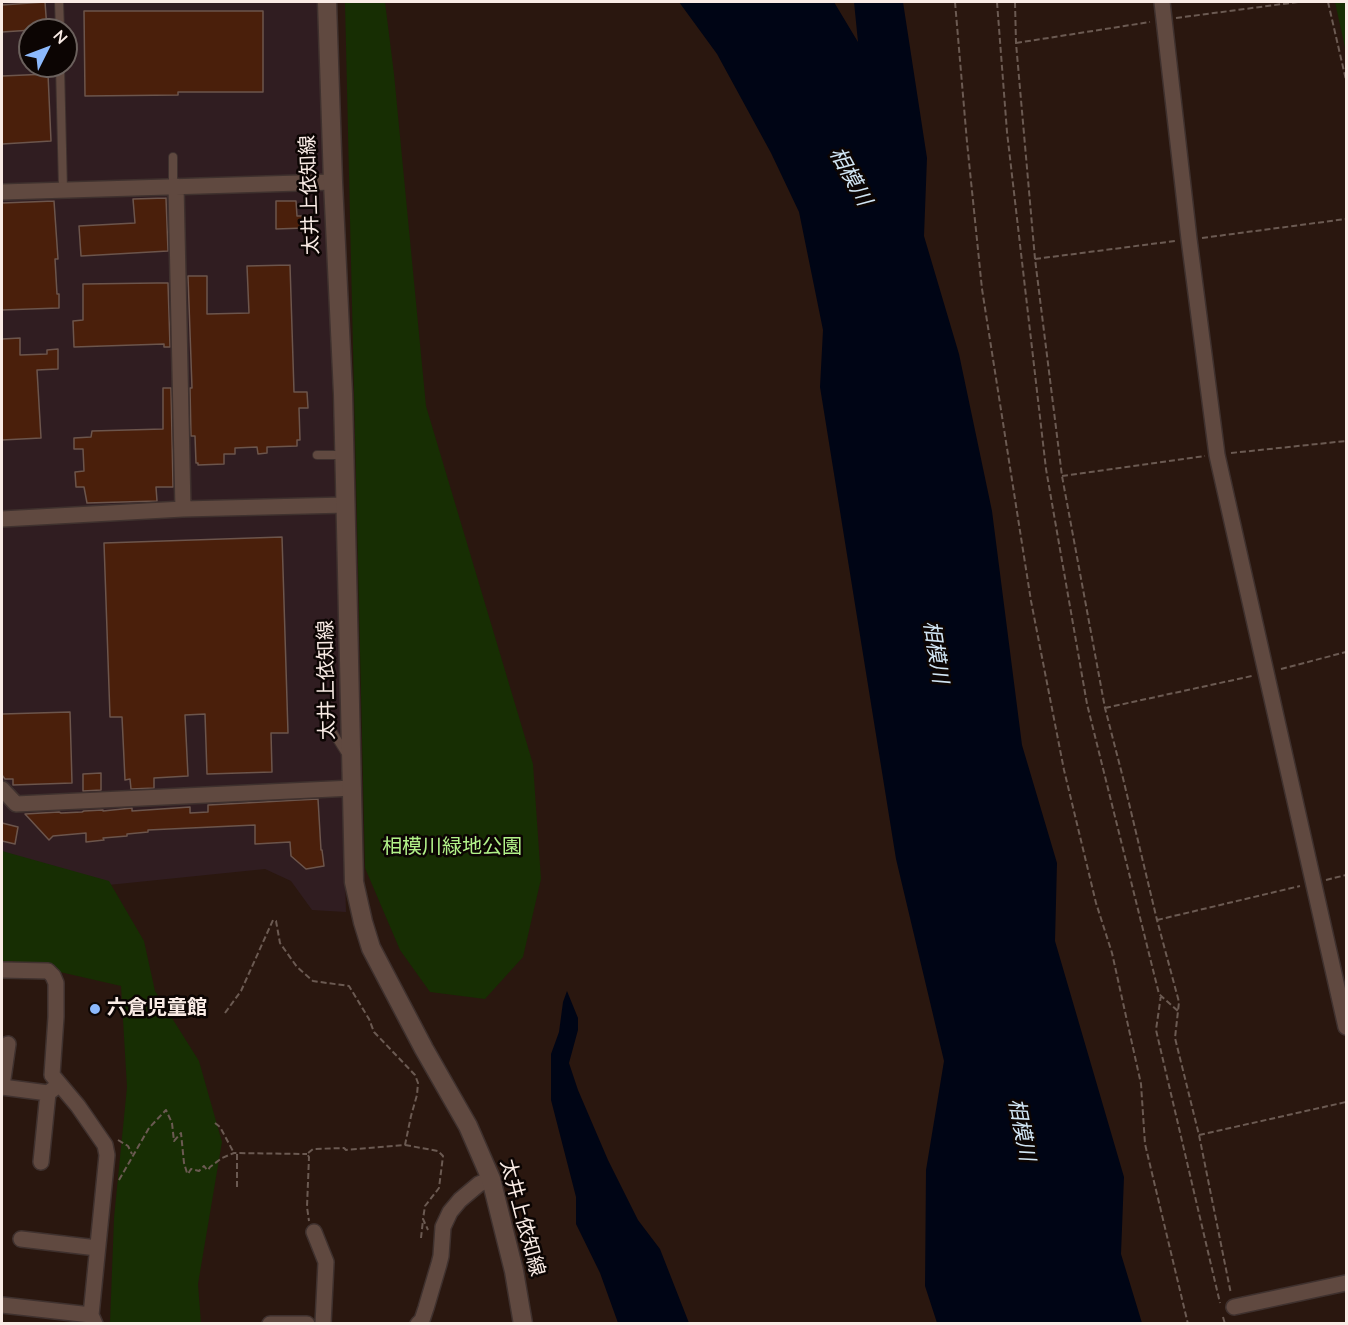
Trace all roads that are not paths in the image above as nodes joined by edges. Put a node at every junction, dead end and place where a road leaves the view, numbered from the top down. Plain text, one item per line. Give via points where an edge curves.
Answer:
1 (59, 2) edge
2 (327, 2) edge
3 (1162, 2) edge
4 (60, 18) edge
5 (60, 78) edge
6 (173, 157) dead end
7 (333, 182) junction
8 (175, 186) junction
9 (63, 190) junction
10 (2, 192) edge
11 (318, 455) dead end
12 (345, 455) junction
13 (346, 505) junction
14 (183, 509) junction
15 (2, 519) edge
16 (332, 731) dead end
17 (352, 755) junction
18 (353, 788) junction
19 (2, 789) edge
20 (2, 970) edge
21 (1347, 1027) edge
22 (8, 1044) dead end
23 (2, 1087) edge
24 (54, 1089) junction
25 (45, 1156) dead end
26 (491, 1179) junction
27 (314, 1232) road end
28 (29, 1236) dead end
29 (97, 1248) junction
30 (1347, 1283) edge
31 (2, 1305) edge
32 (1234, 1307) road end
33 (93, 1319) edge
34 (270, 1323) edge
35 (307, 1323) edge
36 (323, 1323) edge
37 (418, 1323) edge
38 (523, 1323) edge

1 - 4 lane
2 - 7 main road, 太井上依知線
3 - 21 street via 1217,455
5 - 9 lane
6 - 8 lane
7 - 8 street
7 - 12 main road, 太井上依知線
8 - 9 street
8 - 14 street
9 - 10 street
11 - 12 lane
12 - 13 main road, 太井上依知線
13 - 14 street
13 - 17 main road, 太井上依知線
14 - 15 street
16 - 17 lane via 345,752
17 - 18 main road, 太井上依知線
18 - 19 street via 16,804
18 - 26 main road, 太井上依知線 via 354,882 371,948 468,1126
20 - 24 street via 48,971 53,976
22 - 23 street
23 - 24 street
24 - 25 street
24 - 29 street via 78,1106 105,1145
26 - 37 street via 479,1184 450,1212 443,1227 441,1256
26 - 38 main road, 太井上依知線
27 - 36 street via 326,1262
28 - 29 street
29 - 33 street
30 - 32 street
31 - 33 street
34 - 35 street

